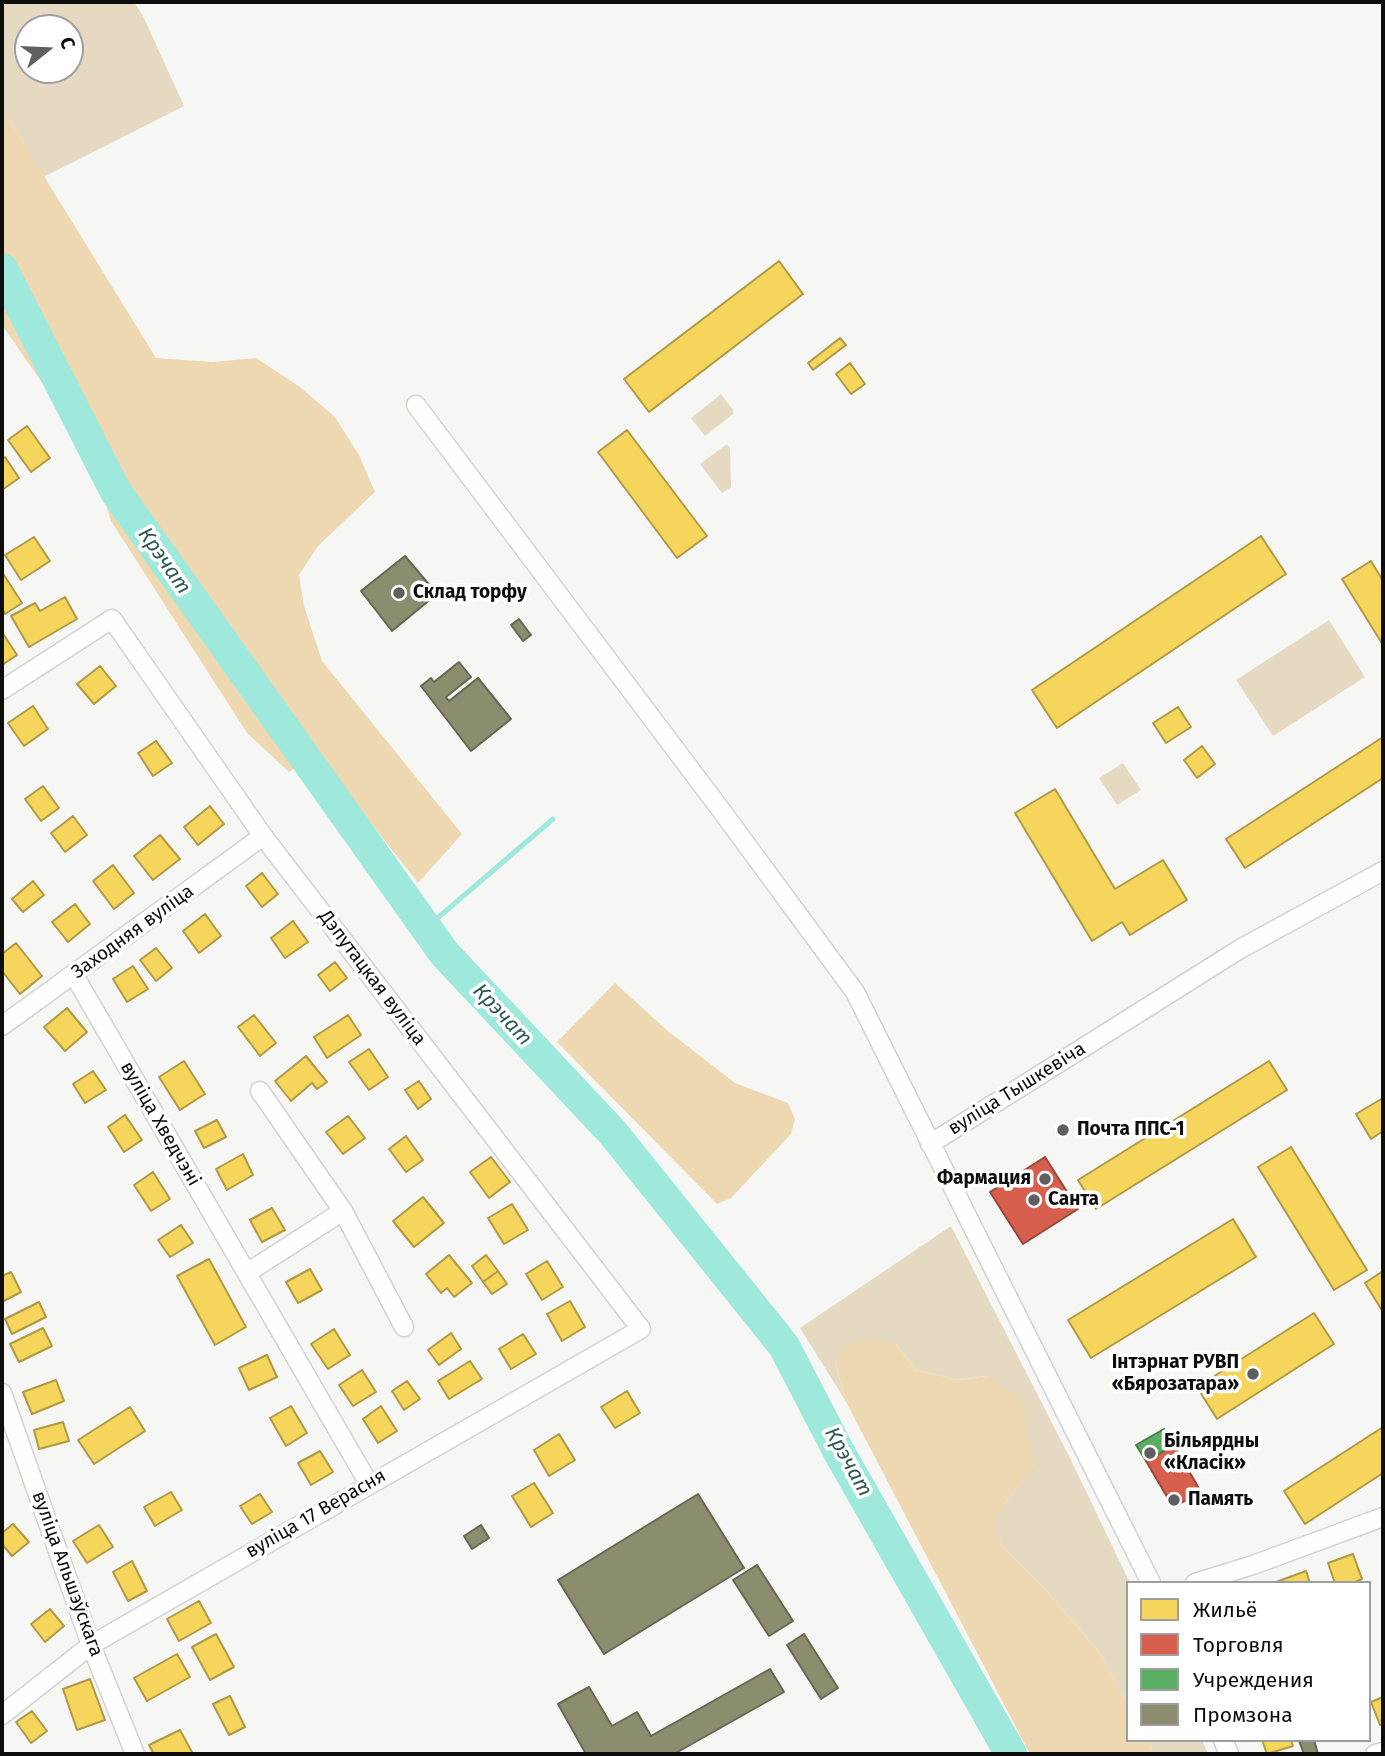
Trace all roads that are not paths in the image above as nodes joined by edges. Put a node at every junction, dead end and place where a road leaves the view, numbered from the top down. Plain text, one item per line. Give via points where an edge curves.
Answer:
1 (416, 405) dead end
2 (2, 690) edge
3 (263, 836) junction
4 (1383, 871) edge
5 (74, 975) junction
6 (2, 1026) edge
7 (260, 1091) dead end
8 (930, 1144) junction
9 (343, 1211) junction
10 (247, 1273) junction
11 (404, 1327) dead end
12 (641, 1329) joint
13 (2, 1393) edge
14 (369, 1484) junction
15 (1383, 1517) edge
16 (1151, 1581) edge
17 (1201, 1581) edge
18 (91, 1645) junction
19 (2, 1714) edge
20 (1383, 1752) edge
21 (135, 1754) edge
22 (1375, 1754) edge

1 - 8 street via 855,992
2 - 3 street, Дэпутацкая вуліца via 113,619
3 - 5 street, Заходняя вуліца
3 - 12 street, Дэпутацкая вуліца
4 - 8 street, вуліца Тышкевіча via 1240,949
5 - 6 street, Заходняя вуліца
5 - 10 street, вуліца Хведчэні
7 - 9 street
8 - 16 street, вуліца Тышкевіча
9 - 10 street
9 - 11 street
10 - 14 street, вуліца Хведчэні
12 - 14 street, вуліца 17 Верасня
13 - 18 street, вуліца Альшэўскага
14 - 18 street, вуліца 17 Верасня
15 - 17 street
18 - 19 street, вуліца 17 Верасня
18 - 21 street, вуліца Альшэўскага
20 - 22 street

